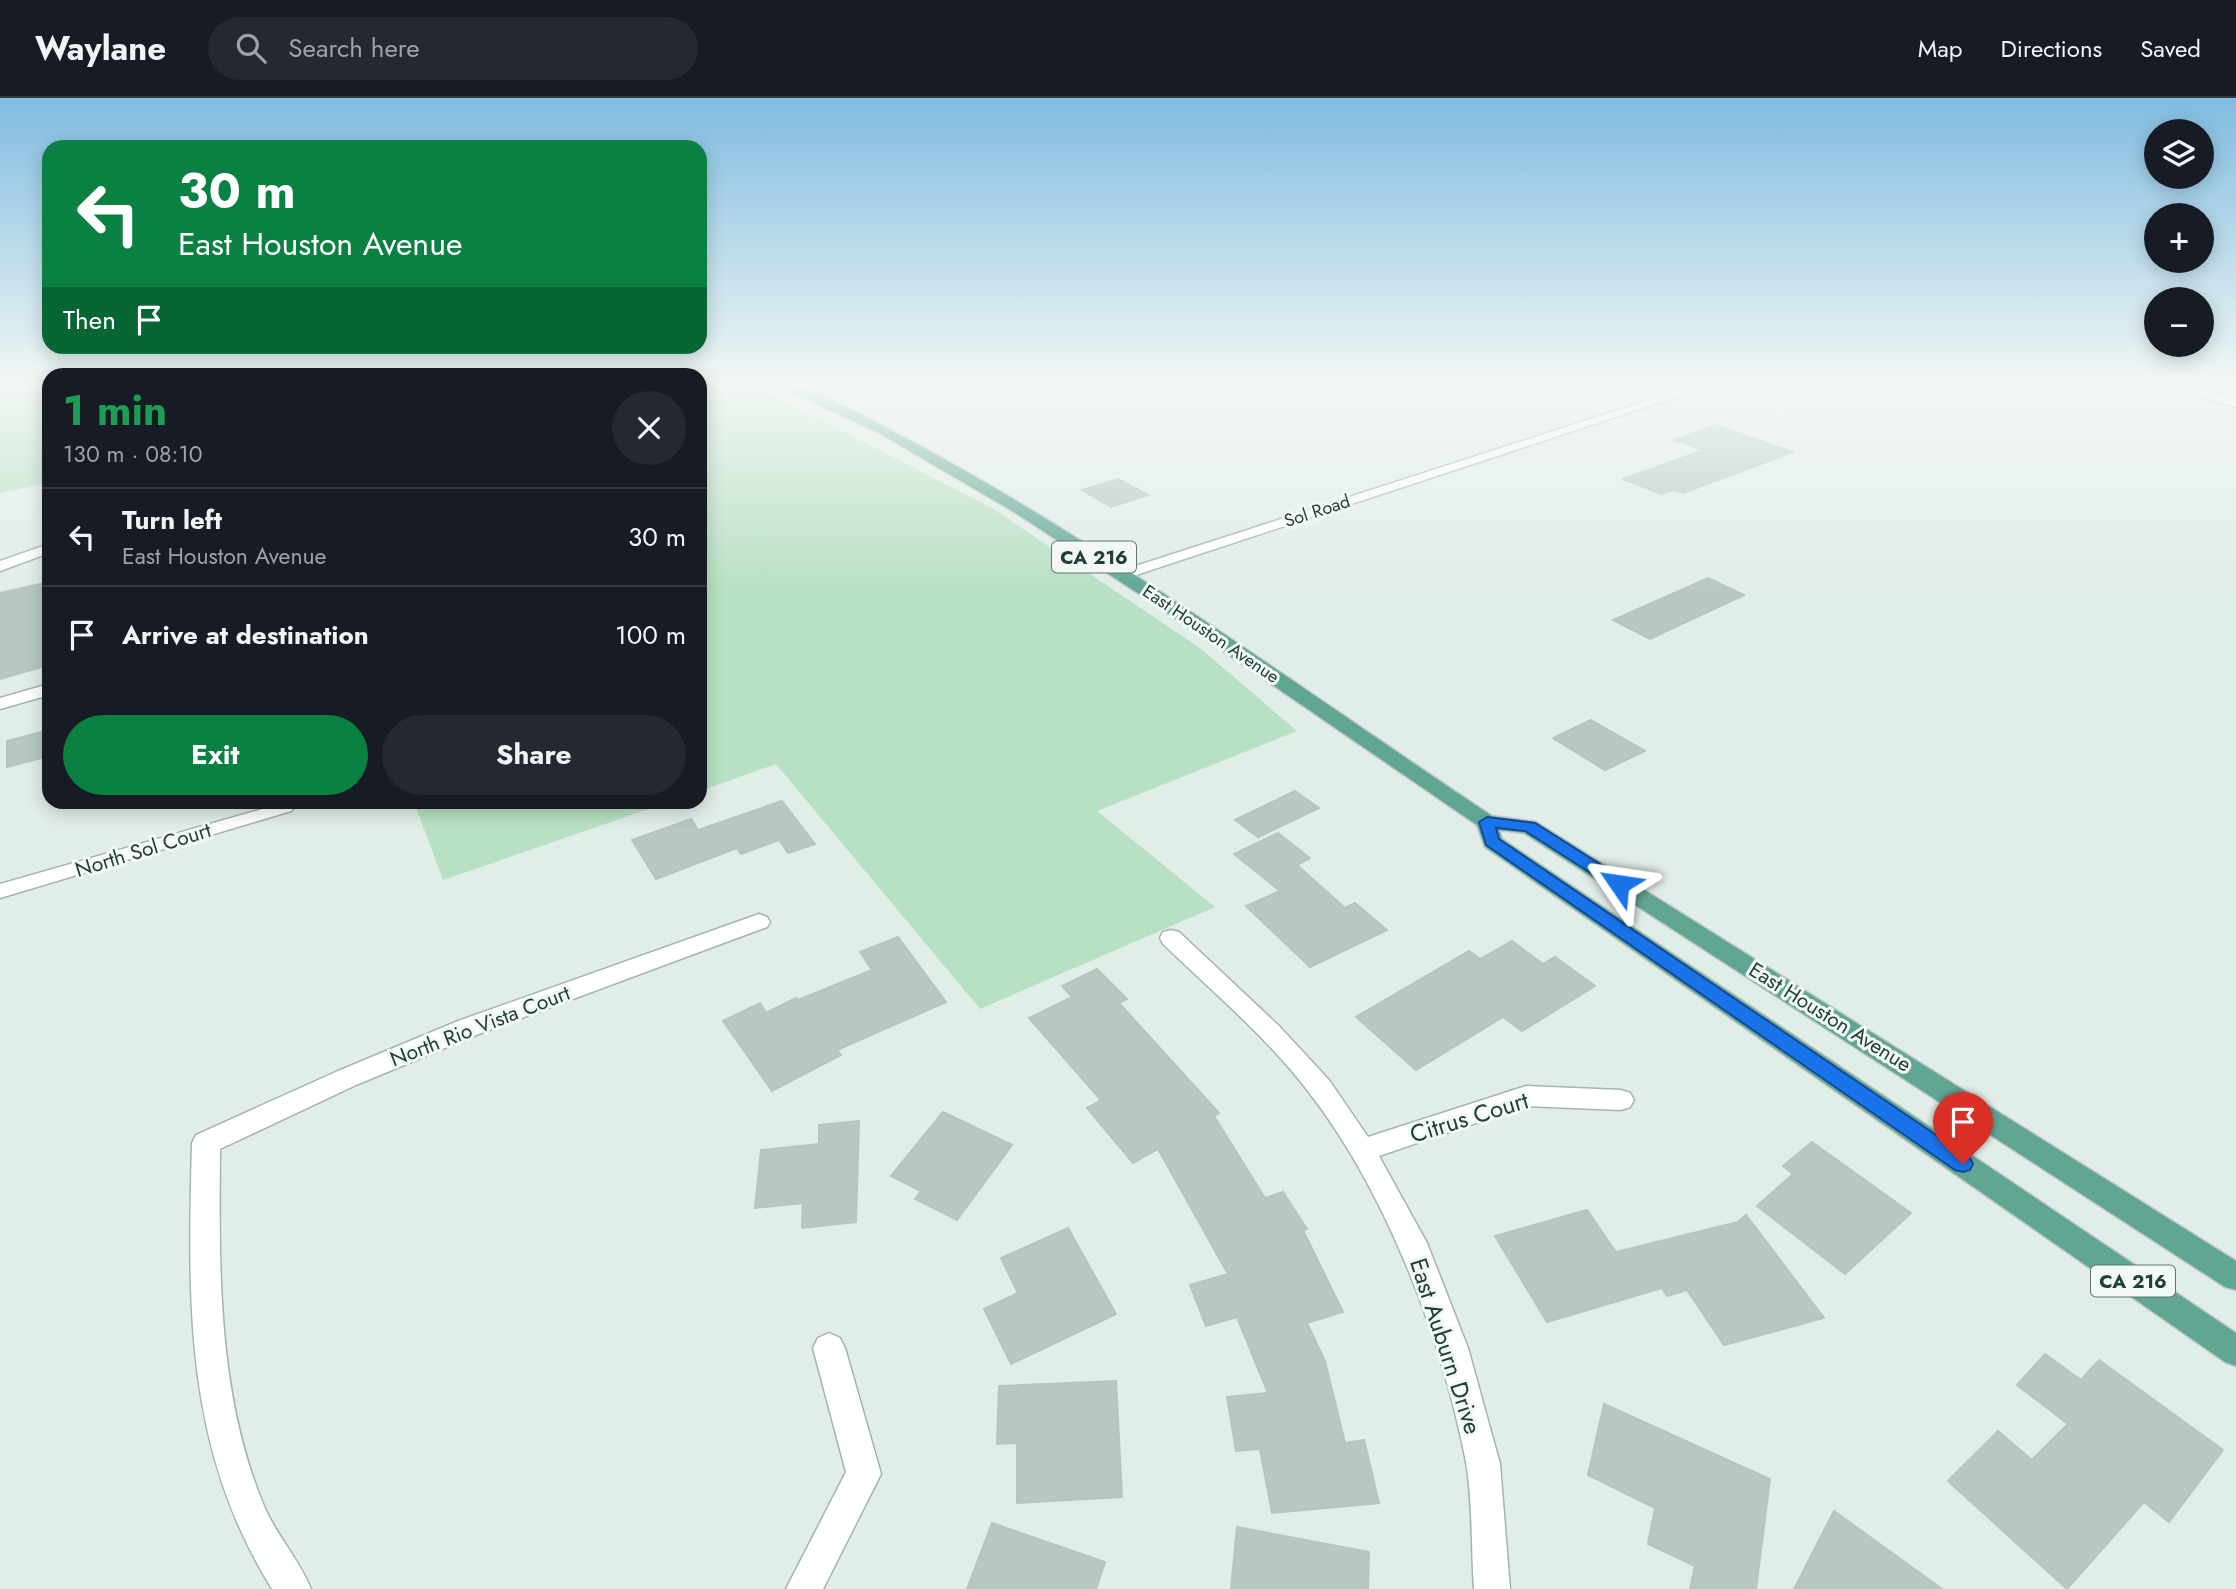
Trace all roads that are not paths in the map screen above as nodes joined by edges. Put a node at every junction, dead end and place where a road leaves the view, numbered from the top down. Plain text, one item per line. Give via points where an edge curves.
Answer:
1 (923, 453) edge
2 (1499, 453) edge
3 (42, 551) edge
4 (0, 566) edge
5 (1122, 575) junction
6 (42, 691) edge
7 (0, 704) edge
8 (277, 809) edge
9 (1487, 822) junction
10 (0, 891) edge
11 (759, 922) dead end
12 (1171, 938) dead end
13 (1621, 1100) dead end
14 (1362, 1150) junction
15 (2236, 1276) edge
16 (829, 1348) dead end
17 (2236, 1352) edge
18 (293, 1589) edge
19 (804, 1589) edge
20 (1492, 1589) edge

1 - 5 main road, East Houston Avenue / CA 216
2 - 5 street, Sol Road
3 - 4 street
5 - 9 main road, East Houston Avenue / CA 216
6 - 7 street
8 - 10 street, North Sol Court
9 - 15 main road, East Houston Avenue / CA 216 via 1529,827
9 - 17 main road, East Houston Avenue / CA 216 via 1492,842
11 - 18 street, North Rio Vista Court via 467,1028 206,1143 204,1278 217,1410 248,1511
12 - 14 street, East Auburn Drive via 1320,1087
13 - 14 street, Citrus Court via 1526,1096
14 - 20 street, East Auburn Drive via 1412,1242 1452,1348 1483,1464
16 - 19 street via 864,1474

